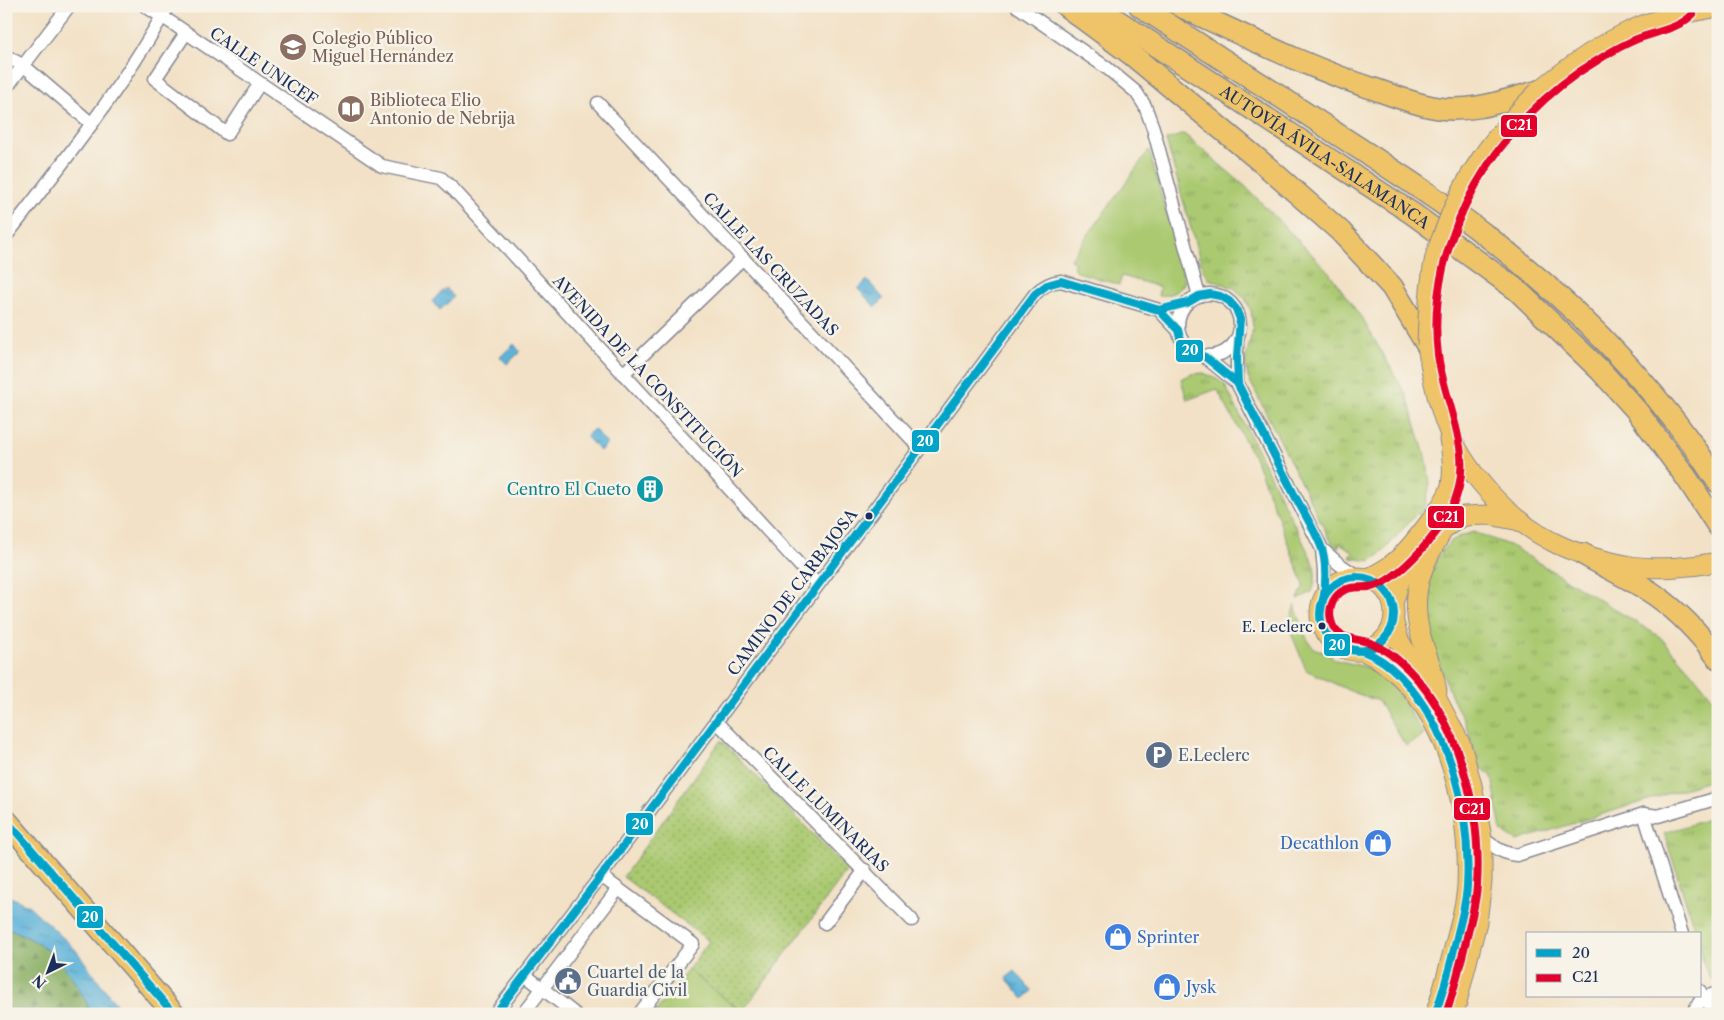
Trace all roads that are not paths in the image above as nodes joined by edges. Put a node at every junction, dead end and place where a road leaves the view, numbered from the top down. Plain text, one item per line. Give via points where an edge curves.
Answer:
1 (69, 6) edge
2 (145, 6) edge
3 (1017, 6) edge
4 (1066, 6) edge
5 (1095, 6) edge
6 (1140, 6) edge
7 (1180, 6) edge
8 (1718, 7) edge
9 (1681, 11) edge
10 (165, 12) edge
11 (186, 33) junction
12 (6, 56) edge
13 (24, 66) junction
14 (260, 83) junction
15 (6, 88) edge
16 (1539, 91) junction
17 (598, 103) dead end
18 (92, 124) junction
19 (454, 190) joint
20 (6, 236) edge
21 (743, 258) junction
22 (1199, 296) junction
23 (1187, 303) junction
24 (1159, 310) junction
25 (1178, 330) junction
26 (1237, 339) junction
27 (1427, 345) junction
28 (1205, 357) junction
29 (623, 374) junction
30 (1238, 383) junction
31 (1445, 423) junction
32 (920, 448) junction
33 (1718, 482) edge
34 (1521, 521) junction
35 (1718, 526) edge
36 (1443, 530) junction
37 (1322, 549) junction
38 (1584, 554) junction
39 (1718, 562) edge
40 (1363, 577) junction
41 (818, 584) junction
42 (1324, 596) junction
43 (1394, 604) junction
44 (1394, 623) junction
45 (1363, 651) junction
46 (1718, 658) edge
47 (1437, 699) junction
48 (716, 721) junction
49 (1718, 798) edge
50 (1644, 814) junction
51 (6, 820) edge
52 (1482, 838) junction
53 (6, 839) edge
54 (865, 870) junction
55 (601, 876) junction
56 (618, 889) junction
57 (912, 920) dead end
58 (825, 923) dead end
59 (1681, 932) edge
60 (525, 976) junction
61 (542, 989) junction
62 (1718, 993) edge
63 (1702, 994) edge
64 (1702, 995) edge
65 (1699, 998) edge
66 (1718, 1011) edge
67 (157, 1014) edge
68 (174, 1014) edge
69 (495, 1014) edge
70 (523, 1014) edge
71 (575, 1014) edge
72 (639, 1014) edge
73 (1435, 1014) edge
74 (1454, 1014) edge
75 (1692, 1014) edge

1 - 13 street
2 - 10 street, CALLE UNICEF
3 - 22 street via 1107,68 1136,92 1145,106
4 - 27 highway via 1139,61 1340,231 1392,288
5 - 35 highway, AUTOVÍA ÁVILA-SALAMANCA via 1413,214 1517,290 1600,370 1637,412
6 - 33 highway, AUTOVÍA ÁVILA-SALAMANCA via 1427,192 1530,271 1595,331 1653,394
7 - 16 highway via 1291,58 1359,85 1439,108 1482,108
8 - 9 main road
9 - 16 main road via 1603,44 1570,65
10 - 11 street, CALLE UNICEF
10 - 18 street
11 - 14 street, CALLE UNICEF
11 - 14 street via 154,79 227,134
12 - 13 street
13 - 15 street
13 - 18 street
14 - 19 street, CALLE UNICEF via 382,166 441,178
16 - 27 main road, bridge via 1492,142 1462,187 1435,256 1428,300
17 - 21 street, CALLE LAS CRUZADAS
18 - 20 street
19 - 29 street, AVENIDA DE LA CONSTITUCIÓN
21 - 29 street
21 - 32 street, CALLE LAS CRUZADAS
22 - 23 street
22 - 26 street via 1220,296 1232,305 1240,319
23 - 24 street
23 - 25 street via 1181,311
24 - 25 street, CAMINO DE CARBAJOSA
24 - 32 street, CAMINO DE CARBAJOSA via 1061,281 1043,286
25 - 28 street via 1184,345
26 - 28 street via 1224,353
26 - 30 street
27 - 31 main road via 1432,378
28 - 30 street
29 - 41 street, AVENIDA DE LA CONSTITUCIÓN
30 - 37 street
31 - 34 main road via 1467,464 1490,494
31 - 40 main road via 1452,458 1451,486 1442,504 1393,564
32 - 41 street, CAMINO DE CARBAJOSA
34 - 36 main road via 1489,515 1464,516
34 - 38 main road via 1551,541
36 - 43 main road via 1422,546 1407,566
36 - 47 main road via 1425,563 1416,595 1418,625 1436,680
37 - 40 street
37 - 42 street
38 - 39 main road via 1632,566 1675,567
38 - 46 highway via 1654,594 1681,615
40 - 42 main road via 1344,578 1332,585
40 - 43 main road via 1380,584
41 - 48 street, CAMINO DE CARBAJOSA
42 - 45 main road via 1320,609 1326,635 1336,645
43 - 44 main road
44 - 45 main road via 1382,642
44 - 47 main road via 1399,640
45 - 73 main road via 1392,668 1415,693 1436,727 1458,791 1468,846 1467,886 1461,921
47 - 52 main road via 1461,745
48 - 54 street, CALLE LUMINARIAS
48 - 55 street, CAMINO DE CARBAJOSA
49 - 50 street via 1658,816
50 - 52 street via 1517,855 1507,854
50 - 59 street
51 - 68 highway
52 - 74 main road via 1482,882 1477,922
53 - 67 highway
54 - 57 street, CALLE LUMINARIAS
54 - 58 street
55 - 56 street
55 - 60 street, CAMINO DE CARBAJOSA
56 - 61 street
56 - 72 street via 693,944
60 - 61 street
60 - 69 street, CAMINO DE CARBAJOSA
61 - 70 street
61 - 71 street
62 - 63 street
64 - 66 street
65 - 75 street

